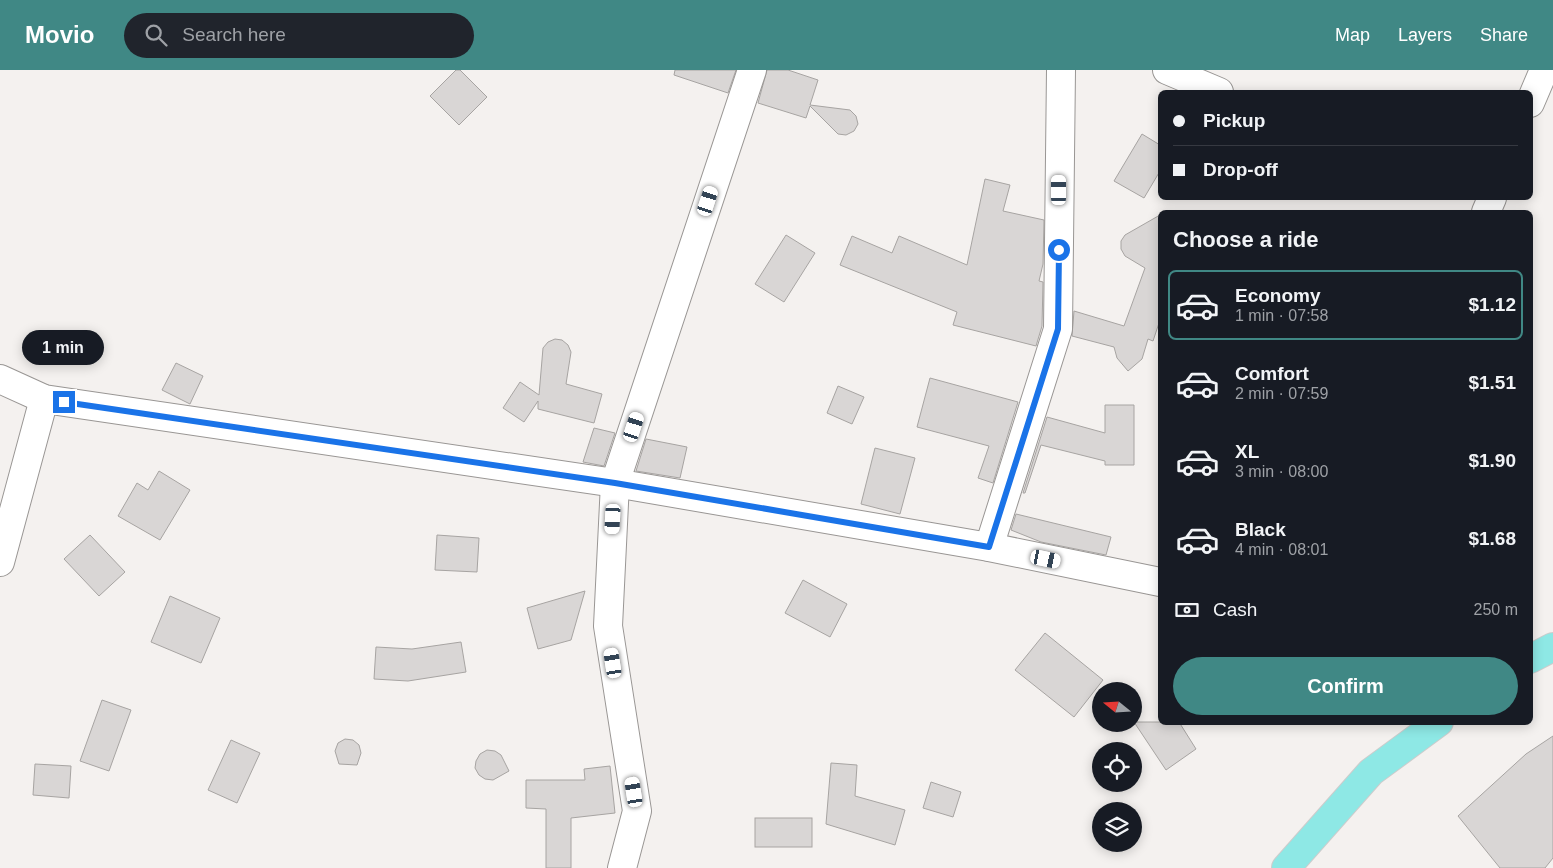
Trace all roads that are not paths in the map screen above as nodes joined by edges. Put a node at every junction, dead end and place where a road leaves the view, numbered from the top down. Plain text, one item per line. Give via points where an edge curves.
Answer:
1 (752, 70) edge
2 (1060, 70) edge
3 (1167, 70) edge
4 (1544, 70) edge
5 (1214, 90) edge
6 (1533, 96) edge
7 (0, 379) edge
8 (44, 399) junction
9 (615, 483) junction
10 (989, 547) junction
11 (0, 562) edge
12 (1158, 582) edge
13 (1553, 647) edge
14 (1533, 657) edge
15 (1435, 725) edge
16 (622, 868) edge
17 (1286, 868) edge

1 - 9 street
2 - 10 street via 1058,329
3 - 5 street
4 - 6 street
7 - 8 street
8 - 9 street
8 - 11 street
9 - 10 street
9 - 16 street via 608,626 637,811
10 - 12 street
13 - 14 main road
15 - 17 main road via 1370,772

